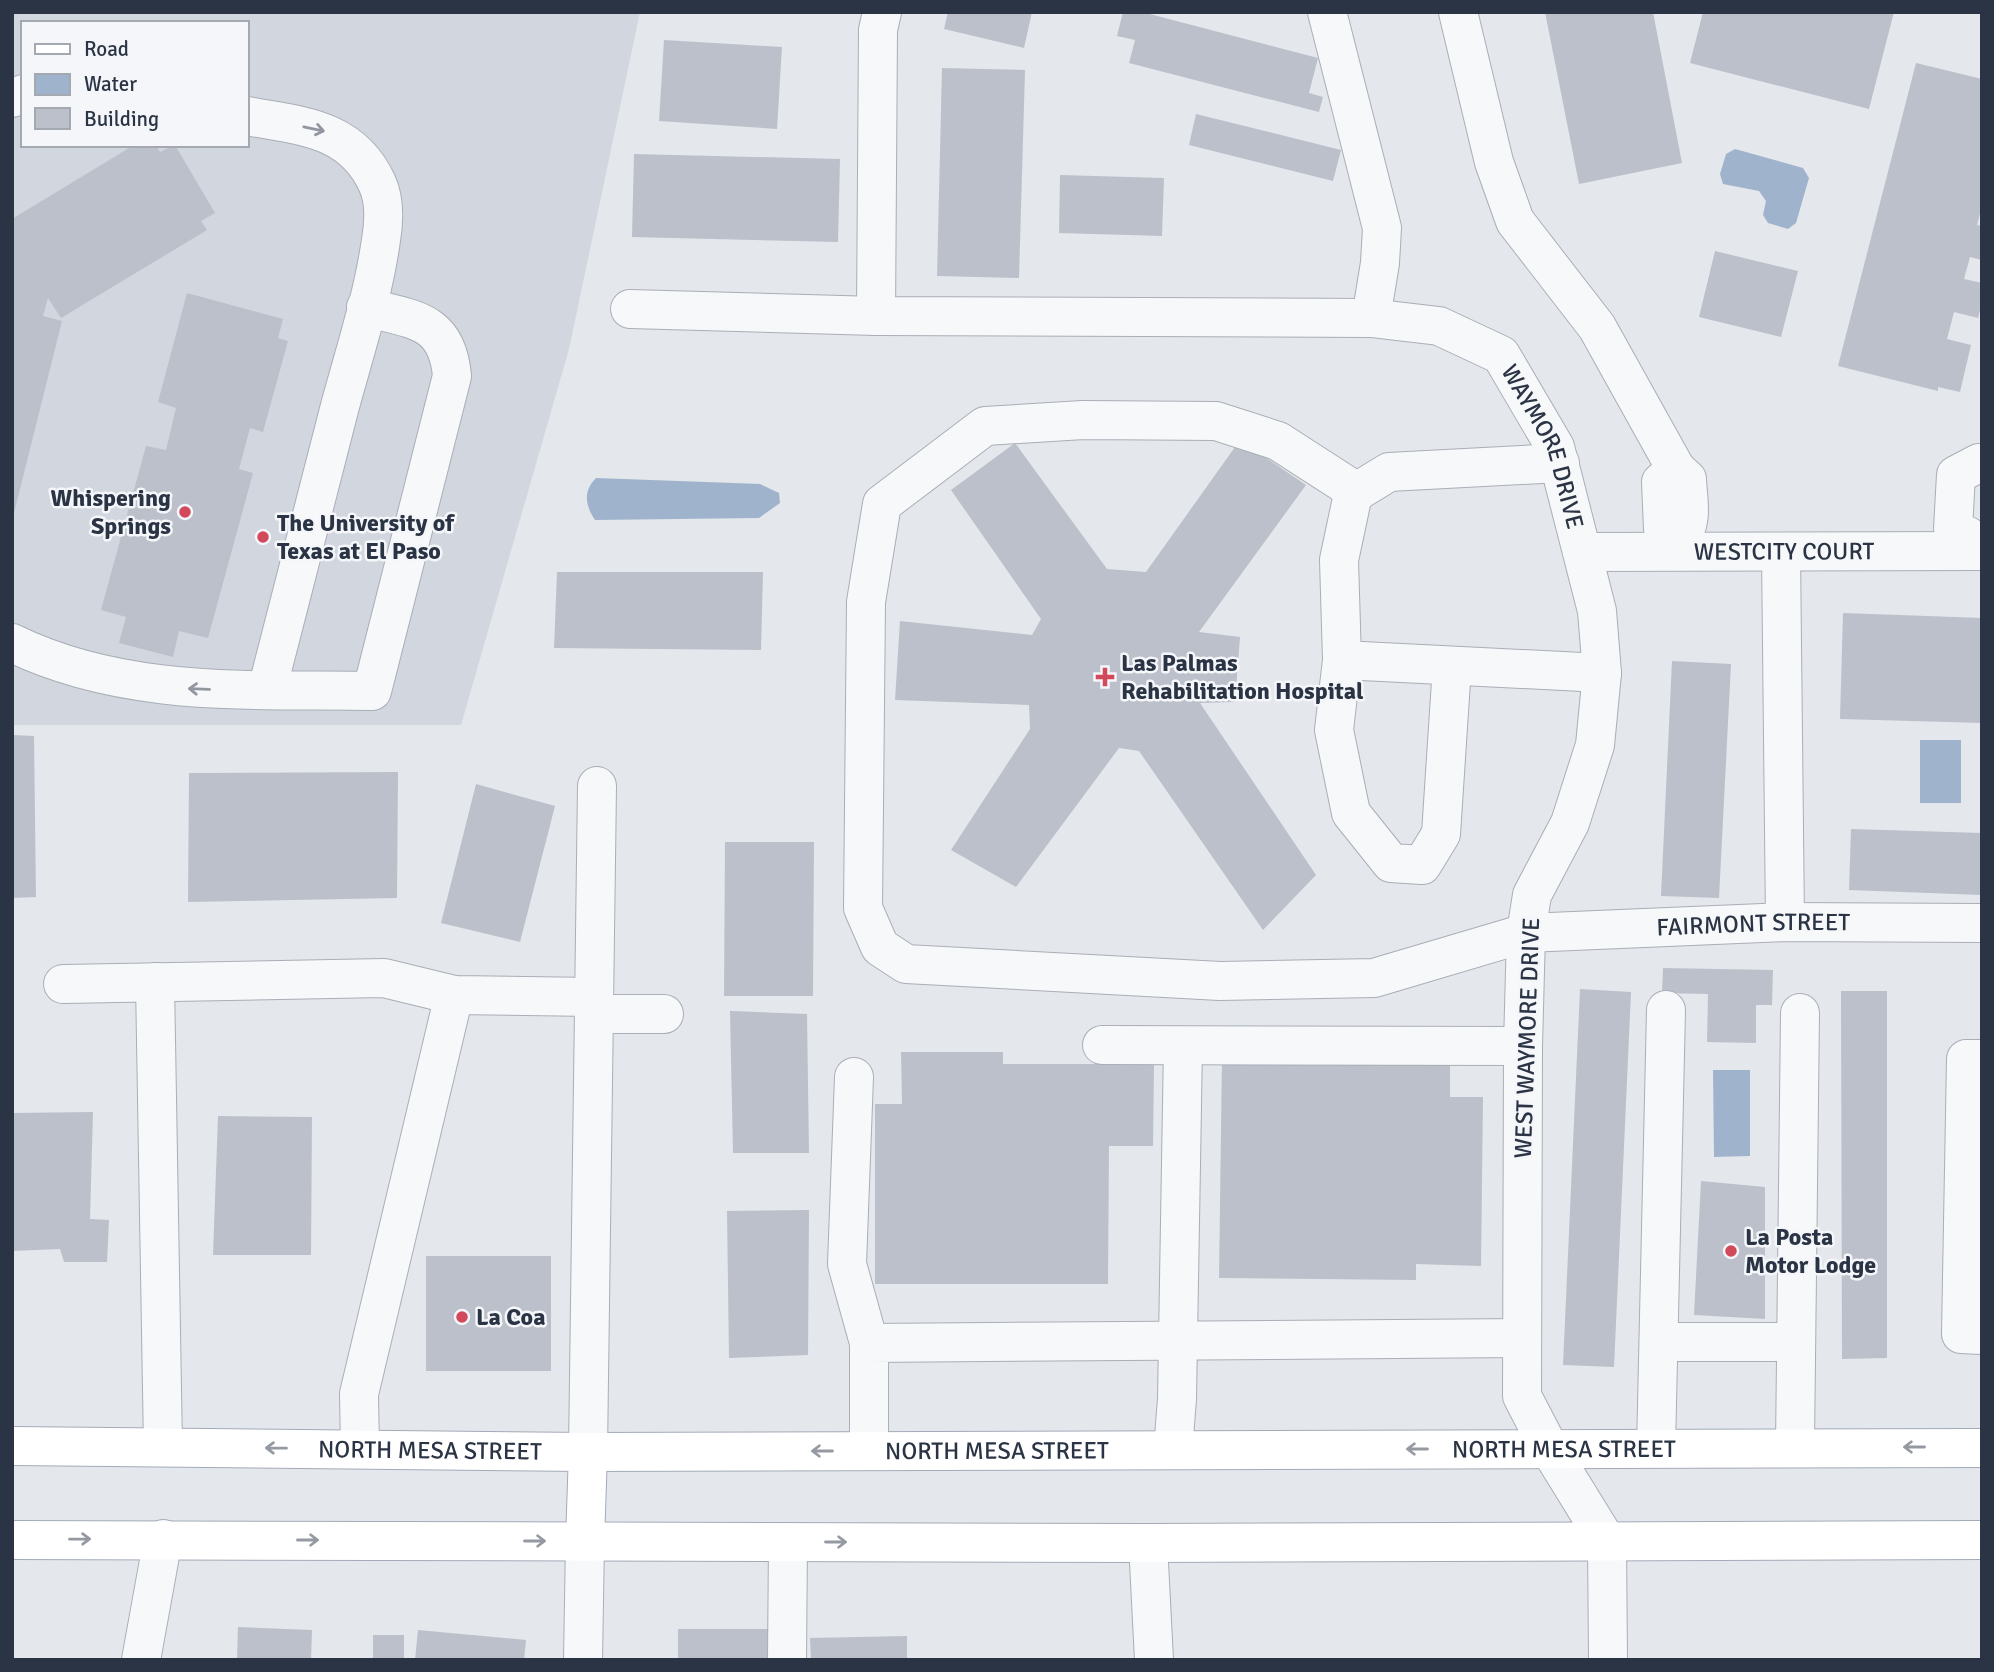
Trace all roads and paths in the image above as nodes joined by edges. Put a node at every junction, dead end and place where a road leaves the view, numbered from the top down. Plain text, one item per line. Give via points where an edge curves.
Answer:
1 (882, 12) edge
2 (1327, 12) edge
3 (1458, 12) edge
4 (248, 116) edge
5 (366, 307) junction
6 (630, 309) dead end
7 (876, 316) junction
8 (1371, 318) junction
9 (1981, 461) edge
10 (1560, 463) junction
11 (1357, 492) junction
12 (1974, 542) edge
13 (1680, 546) junction
14 (1584, 552) junction
15 (1782, 552) junction
16 (12, 643) edge
17 (1342, 660) junction
18 (1452, 666) junction
19 (1602, 673) junction
20 (267, 690) junction
21 (597, 786) dead end
22 (1785, 922) junction
23 (1982, 923) edge
24 (1526, 933) junction
25 (155, 982) junction
26 (63, 984) dead end
27 (454, 995) junction
28 (594, 1005) junction
29 (1666, 1010) dead end
30 (1800, 1013) dead end
31 (664, 1014) dead end
32 (1102, 1045) dead end
33 (1183, 1046) junction
34 (1523, 1046) junction
35 (1982, 1059) edge
36 (854, 1077) dead end
37 (1982, 1335) edge
38 (1522, 1338) junction
39 (1178, 1340) junction
40 (1660, 1342) junction
41 (1796, 1342) junction
42 (869, 1343) junction
43 (12, 1446) edge
44 (1794, 1446) junction
45 (163, 1447) junction
46 (1549, 1448) junction
47 (1657, 1448) junction
48 (1982, 1448) edge
49 (360, 1450) junction
50 (1173, 1450) junction
51 (869, 1451) junction
52 (588, 1452) junction
53 (163, 1539) junction
54 (12, 1540) edge
55 (1982, 1540) edge
56 (585, 1542) junction
57 (788, 1542) junction
58 (1607, 1542) junction
59 (1148, 1543) junction
60 (141, 1660) edge
61 (583, 1660) edge
62 (787, 1660) edge
63 (1154, 1660) edge
64 (1608, 1660) edge

1 - 7 street via 878,30
2 - 8 street via 1382,228
3 - 13 street via 1494,162 1515,221 1597,327 1676,469 1661,482 1662,510 1663,528
4 -> 5 street via 324,131 354,150 368,167 383,207 381,240
5 - 20 street
5 - 20 street via 417,321 437,334 450,358 449,396 372,691
6 - 7 street, WAYMORE DRIVE
7 - 8 street, WAYMORE DRIVE
8 - 10 street, WAYMORE DRIVE via 1439,326 1501,355 1556,447
9 - 12 street via 1956,475 1954,529
10 - 11 street via 1389,472
10 - 14 street, WAYMORE DRIVE
11 - 17 street via 1339,560
11 - 24 street, FAIRMONT STREET via 1278,441 1216,421 1083,420 985,426 882,505 866,601 863,908 880,947 906,964 1220,982 1374,978
12 - 15 street, WESTCITY COURT
13 - 14 street, WESTCITY COURT
13 - 15 street, WESTCITY COURT
14 - 19 street, WEST WAYMORE DRIVE via 1597,611
15 - 22 street
20 -> 16 street via 146,683 67,664
17 - 18 street
17 - 18 street via 1334,730 1351,813 1391,863 1422,865 1441,834
18 - 19 street
19 - 24 street, WEST WAYMORE DRIVE via 1595,745 1570,823 1532,895
21 - 28 street
22 - 23 street, FAIRMONT STREET
22 - 24 street, FAIRMONT STREET
24 - 34 street, WEST WAYMORE DRIVE
25 - 26 street
25 - 27 street via 384,978
25 - 45 street
27 - 28 street
27 - 49 street via 359,1394
28 - 31 street
28 - 52 street
29 - 40 street
30 - 41 street
32 - 33 street
33 - 34 street
33 - 39 street
34 - 38 street, WEST WAYMORE DRIVE
35 - 37 street via 1966,1059 1961,1334
36 - 42 street via 847,1265
38 - 39 street
38 - 46 street, WEST WAYMORE DRIVE via 1522,1396
39 - 42 street
39 - 50 street
40 - 41 street
40 - 47 street
41 - 44 street
42 - 51 street
43 - 45 main road, NORTH MESA STREET
44 - 47 main road, NORTH MESA STREET
48 -> 44 main road, NORTH MESA STREET
49 -> 45 main road, NORTH MESA STREET
46 - 47 main road, NORTH MESA STREET
46 -> 50 main road, NORTH MESA STREET
46 - 58 street
49 - 52 main road, NORTH MESA STREET
50 - 51 main road, NORTH MESA STREET
51 -> 52 main road, NORTH MESA STREET
52 - 56 main road
54 -> 53 main road
53 -> 56 main road
53 - 60 street
55 - 58 main road
56 - 57 main road
56 - 61 street
57 -> 59 main road
57 - 62 street
58 - 59 main road
58 - 64 street
59 - 63 street

